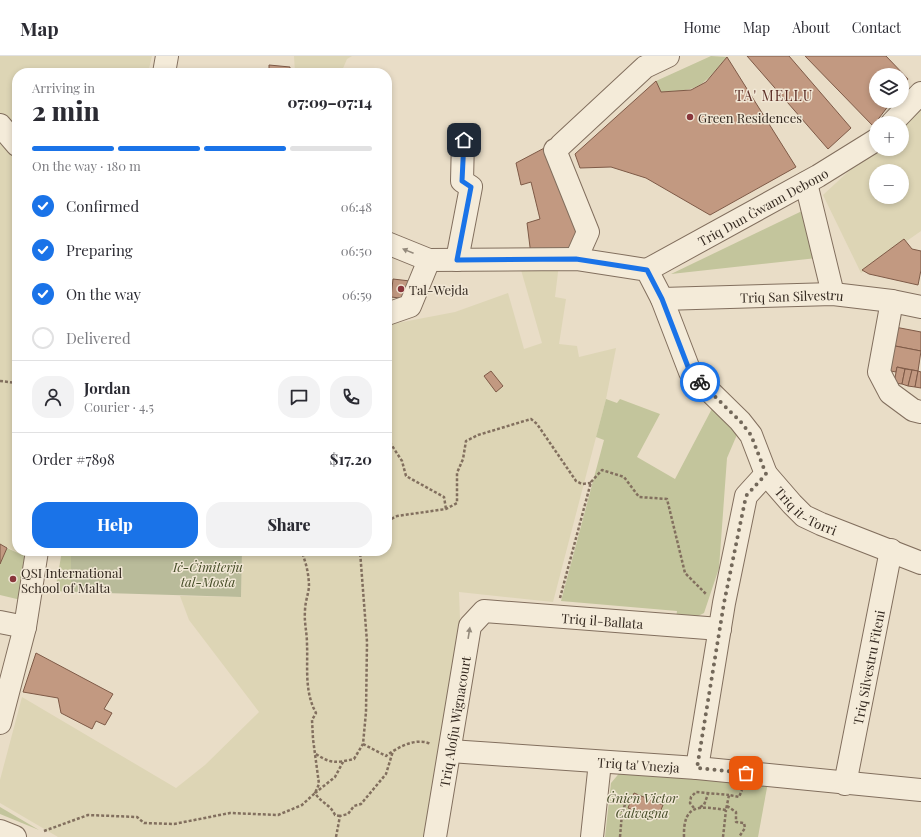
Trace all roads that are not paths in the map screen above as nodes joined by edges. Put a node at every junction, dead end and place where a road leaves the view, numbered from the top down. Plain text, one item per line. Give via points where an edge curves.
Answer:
1 (668, 56) edge
2 (921, 93) edge
3 (899, 116) edge
4 (0, 125) edge
5 (12, 139) edge
6 (464, 140) dead end
7 (869, 144) edge
8 (806, 183) junction
9 (392, 245) edge
10 (576, 259) junction
11 (429, 260) junction
12 (457, 260) junction
13 (647, 270) junction
14 (833, 294) junction
15 (662, 299) junction
16 (892, 301) junction
17 (921, 307) edge
18 (392, 312) edge
19 (921, 412) edge
20 (766, 474) junction
21 (891, 550) junction
22 (36, 556) edge
23 (921, 563) edge
24 (484, 611) joint
25 (0, 622) edge
26 (25, 627) junction
27 (720, 629) junction
28 (0, 723) edge
29 (450, 751) junction
30 (600, 762) junction
31 (697, 768) junction
32 (845, 784) junction
33 (921, 790) edge
34 (0, 831) edge
35 (15, 837) edge
36 (435, 837) edge
37 (592, 837) edge

1 - 10 street via 645,67 570,142 588,232
2 - 3 street
4 - 5 street
6 - 12 street via 462,181 471,187
7 - 8 street, Triq Dun Ġwann Debono
8 - 13 street, Triq Dun Ġwann Debono
8 - 14 street
11 -> 9 street
10 - 12 street
10 - 13 street
11 - 12 street
11 - 18 street via 410,306
13 - 15 street, Triq it-Torri
14 - 15 street, Triq San Silvestru
14 - 16 street, Triq San Silvestru
15 - 20 street, Triq it-Torri via 690,372 751,435
16 - 17 street, Triq San Silvestru
16 - 19 street via 879,372 890,393 913,410
20 - 21 street, Triq it-Torri via 804,516
20 - 27 street via 746,496
21 - 23 street, Triq it-Torri
21 - 32 street, Triq Silvestru Fiteni
22 - 26 street
24 - 27 street, Triq il-Ballata
29 -> 24 street, Triq Alofju Wignacourt via 470,626
25 - 26 street
26 - 28 street
27 - 31 street
29 - 30 street, Triq ta' Vnezja
29 - 36 street, Triq Alofju Wignacourt
30 - 31 street, Triq ta' Vnezja
30 - 37 street
31 - 32 street, Triq ta' Vnezja
32 - 33 street, Triq ta' Vnezja
34 - 35 street

